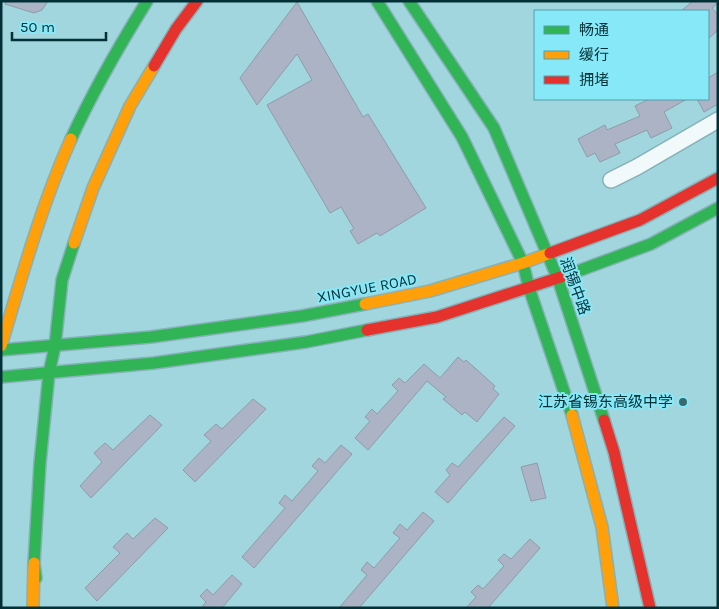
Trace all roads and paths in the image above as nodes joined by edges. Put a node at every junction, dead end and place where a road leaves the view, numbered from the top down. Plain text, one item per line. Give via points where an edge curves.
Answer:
1 (147, 1) edge
2 (197, 1) edge
3 (377, 1) edge
4 (409, 1) edge
5 (718, 120) edge
6 (718, 178) edge
7 (611, 180) dead end
8 (718, 208) edge
9 (548, 254) junction
10 (523, 263) junction
11 (558, 279) junction
12 (529, 288) junction
13 (1, 346) edge
14 (55, 346) junction
15 (1, 350) edge
16 (49, 374) junction
17 (1, 377) edge
18 (34, 563) junction
19 (33, 608) edge
20 (39, 608) edge
21 (613, 608) edge
22 (650, 608) edge

1 - 13 main road via 88,102 56,173
2 - 14 main road via 176,29 130,106 93,188 62,280
3 - 10 main road via 462,137
4 - 9 main road, 润锡中路 via 494,128
5 - 7 street
6 - 9 main road, XINGYUE ROAD via 640,220
8 - 11 main road via 651,244
9 - 10 main road, XINGYUE ROAD
9 - 11 main road, 润锡中路
10 - 12 main road
10 - 14 main road, XINGYUE ROAD via 430,291 302,316 151,337
11 - 12 main road
11 - 22 main road, 润锡中路 via 614,452
12 - 16 main road via 437,317 306,342
12 - 21 main road via 570,408 602,527
14 - 15 main road, XINGYUE ROAD
14 - 16 main road
16 - 17 main road
16 - 18 main road
18 - 19 main road
18 - 20 main road

